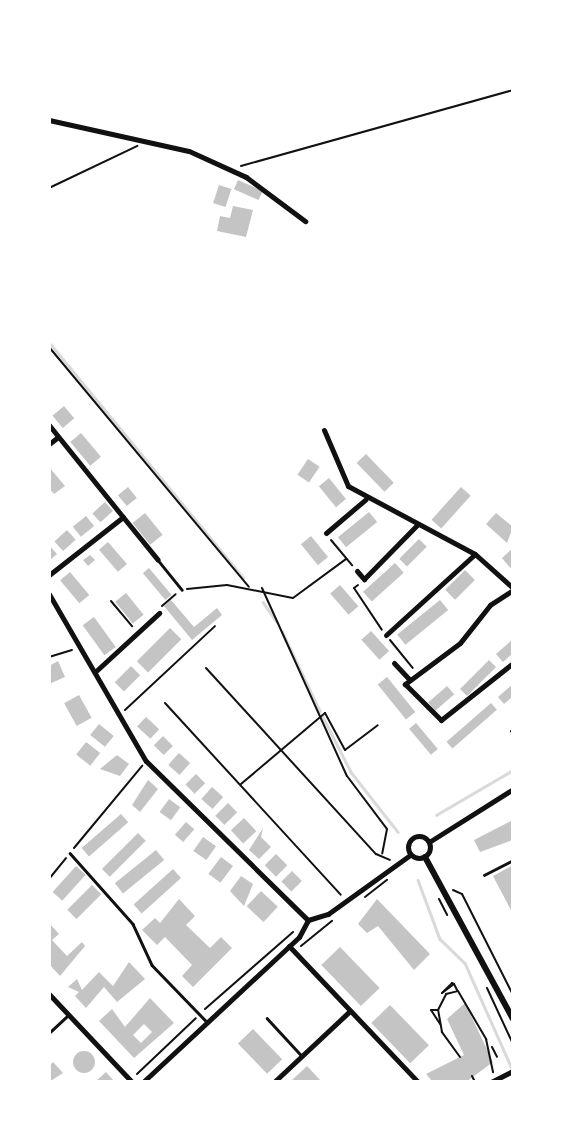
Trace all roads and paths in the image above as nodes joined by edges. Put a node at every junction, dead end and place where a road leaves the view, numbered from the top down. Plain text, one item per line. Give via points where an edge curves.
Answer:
1 (513, 90) edge
2 (49, 120) edge
3 (154, 138) junction
4 (229, 170) junction
5 (49, 188) edge
6 (305, 221) dead end
7 (49, 347) edge
8 (49, 425) edge
9 (324, 430) dead end
10 (58, 437) junction
11 (49, 444) edge
12 (366, 499) junction
13 (123, 517) junction
14 (418, 524) junction
15 (327, 533) joint
16 (475, 554) junction
17 (346, 559) junction
18 (158, 560) joint
19 (356, 571) joint
20 (49, 575) edge
21 (364, 579) junction
22 (248, 587) junction
23 (261, 589) junction
24 (513, 589) edge
25 (182, 590) junction
26 (49, 594) edge
27 (111, 601) dead end
28 (159, 613) joint
29 (215, 626) dead end
30 (140, 635) junction
31 (386, 635) junction
32 (81, 647) junction
33 (49, 657) edge
34 (394, 663) dead end
35 (513, 663) edge
36 (206, 668) dead end
37 (96, 671) junction
38 (418, 673) junction
39 (410, 680) junction
40 (165, 703) dead end
41 (119, 715) junction
42 (318, 717) junction
43 (378, 725) dead end
44 (279, 751) junction
45 (146, 761) junction
46 (239, 785) junction
47 (513, 789) edge
48 (429, 842) junction
49 (70, 853) junction
50 (382, 854) junction
51 (410, 855) junction
52 (425, 857) junction
53 (390, 860) dead end
54 (513, 860) edge
55 (484, 875) dead end
56 (49, 879) edge
57 (462, 894) dead end
58 (438, 900) dead end
59 (346, 901) junction
60 (305, 919) junction
61 (450, 921) dead end
62 (289, 946) junction
63 (454, 984) junction
64 (485, 985) dead end
65 (457, 991) junction
66 (49, 994) edge
67 (446, 994) junction
68 (513, 996) edge
69 (438, 1010) junction
70 (350, 1011) junction
71 (68, 1015) junction
72 (199, 1015) junction
73 (267, 1018) dead end
74 (513, 1019) edge
75 (206, 1021) junction
76 (440, 1025) junction
77 (49, 1033) edge
78 (513, 1044) edge
79 (492, 1047) dead end
80 (493, 1053) junction
81 (302, 1056) junction
82 (460, 1057) dead end
83 (497, 1057) dead end
84 (511, 1072) edge
85 (472, 1076) dead end
86 (494, 1080) edge
87 (131, 1081) edge
88 (143, 1082) edge
89 (274, 1082) edge
90 (418, 1082) edge
91 (475, 1082) edge

1 - 4 path
2 - 3 street
3 - 4 street
3 - 5 path
4 - 6 street
7 - 22 path
8 - 10 street
9 - 12 street via 339,474
10 - 11 street
10 - 13 street
12 - 14 street
12 - 15 street
13 - 18 street
13 - 20 street
14 - 16 street
14 - 21 street
15 - 17 path
16 - 24 street
16 - 31 street
17 - 19 path
17 - 23 path via 305,594 293,598
18 - 25 lane
19 - 21 street
21 - 31 path via 354,588
22 - 23 path
22 - 25 path
23 - 42 path via 278,617 274,621
24 - 38 street via 490,605 460,643
25 - 28 path
26 - 32 street
27 - 30 path
28 - 30 street
29 - 41 path
30 - 37 street
31 - 38 path
32 - 33 path
32 - 37 street
34 - 39 street
35 - 39 street via 441,720 405,684
36 - 44 path
37 - 41 street
38 - 39 street
40 - 46 path
41 - 45 street
42 - 43 path via 325,713 345,750
42 - 44 path
42 - 50 path via 347,776 387,829
44 - 46 path
44 - 50 path
45 - 49 path
45 - 60 street
46 - 59 path
47 - 48 street
48 - 51 street via 412,838
48 - 52 street
49 - 56 path
49 - 72 lane via 133,924 152,965
50 - 53 path
51 - 52 street
51 - 59 street
52 - 74 street
54 - 55 lane
57 - 68 path
58 - 61 path
59 - 60 street
60 - 62 street
60 - 72 path
62 - 70 street
62 - 75 street
63 - 65 path
63 - 67 path
63 - 67 path via 443,986
64 - 78 path
65 - 67 path
65 - 80 path
66 - 71 street
67 - 69 path
69 - 76 path via 444,1021
69 - 76 path via 431,1010
70 - 81 street
70 - 90 street
71 - 77 lane
71 - 87 street
72 - 75 lane
72 - 87 path
73 - 81 lane
75 - 88 street
76 - 82 path
79 - 80 path
80 - 83 path
80 - 86 path
81 - 89 street
84 - 86 street
85 - 91 path

